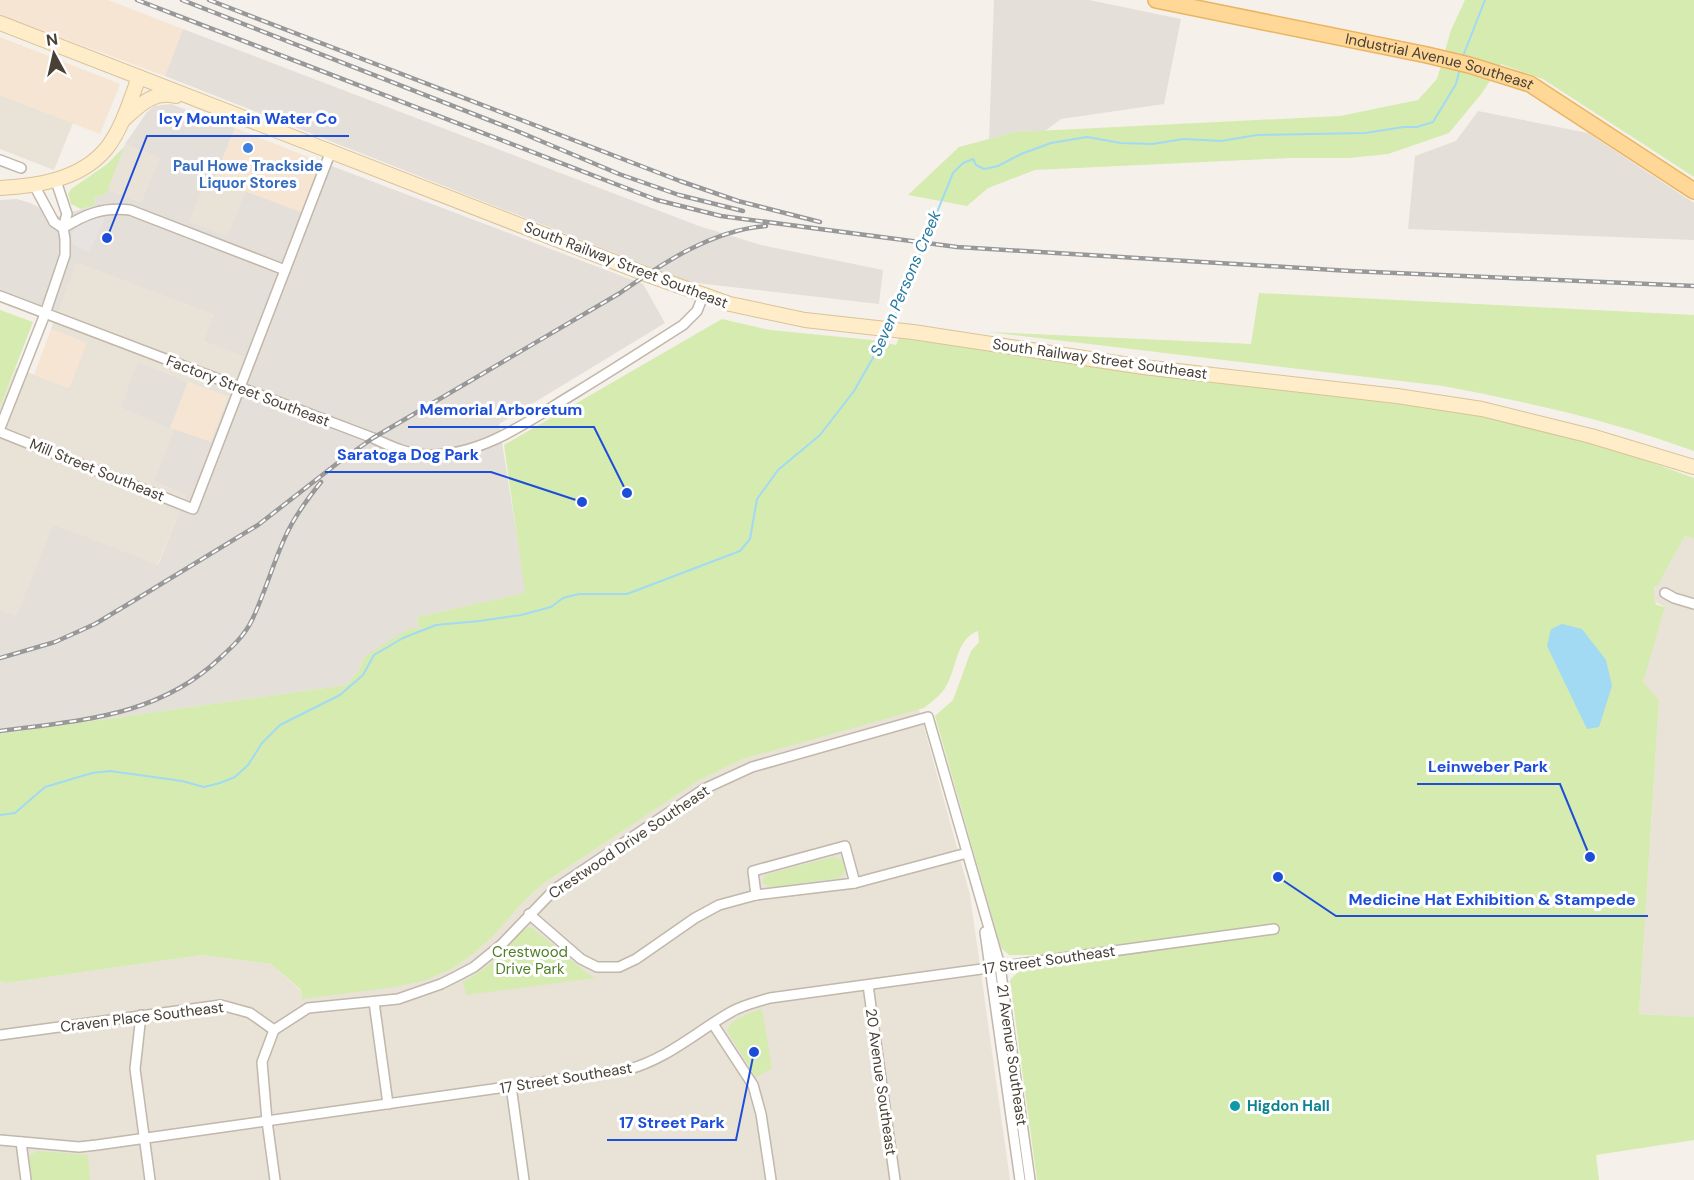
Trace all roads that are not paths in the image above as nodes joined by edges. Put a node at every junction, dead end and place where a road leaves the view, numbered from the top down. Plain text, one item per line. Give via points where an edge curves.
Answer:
1 (1155, 0) edge
2 (0, 22) edge
3 (139, 77) junction
4 (212, 105) junction
5 (122, 121) junction
6 (331, 151) junction
7 (0, 160) edge
8 (21, 168) dead end
9 (56, 181) junction
10 (34, 185) junction
11 (0, 188) edge
12 (1694, 191) edge
13 (63, 228) junction
14 (285, 270) junction
15 (703, 296) junction
16 (1, 297) edge
17 (45, 314) junction
18 (240, 388) junction
19 (0, 430) edge
20 (1694, 467) edge
21 (1665, 593) dead end
22 (1694, 604) edge
23 (928, 717) joint
24 (967, 853) junction
25 (855, 883) junction
26 (756, 896) junction
27 (530, 914) junction
28 (1274, 928) dead end
29 (995, 967) junction
30 (868, 985) junction
31 (374, 1002) junction
32 (141, 1015) junction
33 (713, 1024) junction
34 (274, 1030) junction
35 (1, 1034) edge
36 (511, 1086) junction
37 (388, 1104) junction
38 (267, 1121) junction
39 (144, 1139) junction
40 (0, 1140) edge
41 (21, 1142) junction
42 (26, 1180) edge
43 (150, 1180) edge
44 (275, 1180) edge
45 (524, 1180) edge
46 (771, 1180) edge
47 (895, 1180) edge
48 (1020, 1180) edge
49 (1030, 1180) edge

1 - 12 main road, Industrial Avenue Southeast via 1427,55 1530,84
2 - 3 street, South Railway Street Southeast
3 - 4 street, South Railway Street Southeast
3 - 5 street
4 - 5 street via 170,94 158,95
4 - 6 street, South Railway Street Southeast
5 - 9 street via 105,150
6 - 14 street
6 - 15 street, South Railway Street Southeast
7 - 8 street
9 - 10 street
9 - 13 street via 67,214
10 - 11 street
10 - 13 street via 54,222
13 - 14 street via 86,214 130,210
13 - 17 street via 65,255
14 - 18 street
15 - 18 street, Factory Street Southeast via 689,320 620,366 498,438 450,453 400,451
15 - 20 street, South Railway Street Southeast via 805,320 1482,409
16 - 17 street, Factory Street Southeast
17 - 18 street, Factory Street Southeast
17 - 19 street
18 - 19 street, Mill Street Southeast via 193,509
21 - 22 street
23 - 24 street, 21 Avenue Southeast
23 - 27 street, Crestwood Drive Southeast via 752,767 704,789 555,889
24 - 25 street
24 - 29 street, 21 Avenue Southeast
25 - 26 street
25 - 26 street via 845,846 753,871
26 - 27 street via 719,905 619,968 597,967 581,958
27 - 31 street, Crestwood Drive Southeast via 474,967 441,984 398,999
28 - 29 street, 17 Street Southeast
29 - 30 street, 17 Street Southeast
29 - 48 street, 21 Avenue Southeast
29 - 49 street, 21 Avenue Southeast
30 - 33 street, 17 Street Southeast via 770,998 749,1004
30 - 47 street, 20 Avenue Southeast
31 - 34 street, Crestwood Drive Southeast via 308,1008
31 - 37 street
32 - 34 street, Craven Place Southeast via 221,1005 250,1013
32 - 35 street, Craven Place Southeast
32 - 39 street via 135,1069
33 - 36 street, 17 Street Southeast via 642,1066
33 - 46 street via 753,1085
34 - 38 street via 262,1062
36 - 37 street, 17 Street Southeast
36 - 45 street
37 - 38 street, 17 Street Southeast
38 - 39 street, 17 Street Southeast
38 - 44 street
39 - 41 street, 17 Street Southeast via 79,1147
39 - 43 street
40 - 41 street, 17 Street Southeast
41 - 42 street

